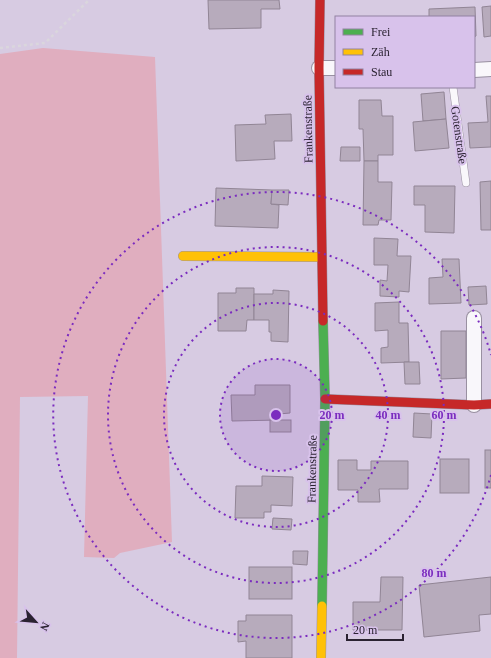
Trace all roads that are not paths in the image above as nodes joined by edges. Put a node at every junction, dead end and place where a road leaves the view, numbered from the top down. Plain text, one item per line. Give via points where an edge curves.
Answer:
1 (320, 0) edge
2 (319, 68) junction
3 (335, 68) edge
4 (491, 69) edge
5 (475, 70) edge
6 (453, 88) edge
7 (466, 183) dead end
8 (183, 256) dead end
9 (321, 257) junction
10 (474, 318) dead end
11 (325, 399) junction
12 (474, 404) junction
13 (491, 404) edge
14 (321, 658) edge

1 - 2 street, Frankenstraße
2 - 3 street
2 - 9 street, Frankenstraße
4 - 5 street
6 - 7 lane, Gotenstraße
8 - 9 street
9 - 11 street, Frankenstraße
10 - 12 street
11 - 12 street
11 - 14 street, Frankenstraße
12 - 13 street

